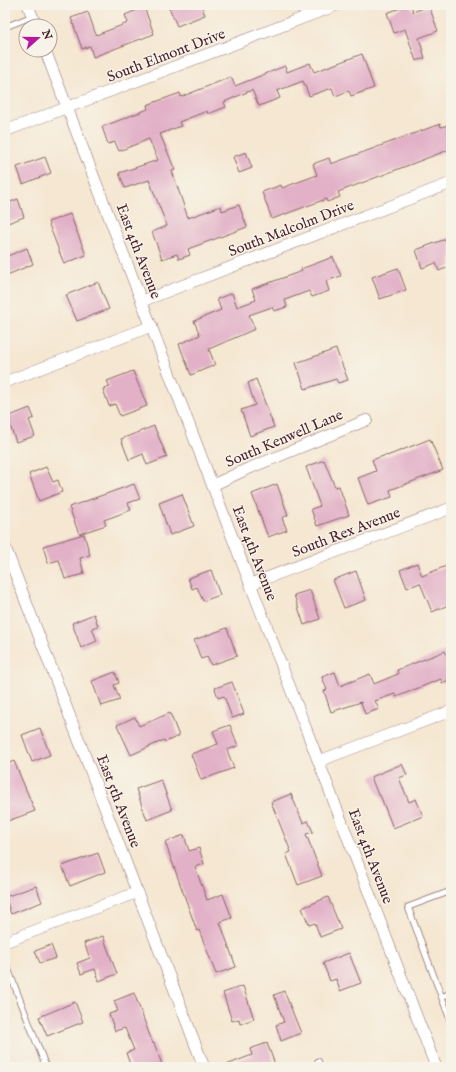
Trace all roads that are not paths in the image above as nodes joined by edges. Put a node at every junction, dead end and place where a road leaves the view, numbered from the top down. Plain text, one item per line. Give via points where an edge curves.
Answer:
1 (28, 5) edge
2 (337, 5) edge
3 (33, 18) edge
4 (18, 24) edge
5 (5, 27) edge
6 (48, 58) edge
7 (68, 109) junction
8 (5, 131) edge
9 (451, 183) edge
10 (142, 301) junction
11 (152, 326) junction
12 (5, 382) edge
13 (367, 420) dead end
14 (213, 485) junction
15 (451, 508) edge
16 (5, 546) edge
17 (252, 584) junction
18 (451, 711) edge
19 (319, 761) junction
20 (451, 891) edge
21 (138, 892) junction
22 (5, 942) edge
23 (5, 961) edge
24 (451, 993) edge
25 (442, 997) junction
26 (451, 1022) edge
27 (46, 1067) edge
28 (204, 1067) edge
29 (436, 1067) edge

1 - 3 street
2 - 7 street, South Elmont Drive
4 - 5 lane
6 - 7 street, East 4th Avenue
7 - 8 street, South Elmont Drive
7 - 10 street, East 4th Avenue
9 - 10 street, South Malcolm Drive
10 - 11 street, East 4th Avenue
11 - 12 street
11 - 14 street, East 4th Avenue
13 - 14 street, South Kenwell Lane
14 - 17 street, East 4th Avenue
15 - 17 street, South Rex Avenue
16 - 21 street, East 5th Avenue
17 - 19 street, East 4th Avenue
18 - 19 street
19 - 29 street, East 4th Avenue
20 - 25 lane via 408,908
21 - 22 street
21 - 28 street, East 5th Avenue
23 - 27 lane
24 - 25 lane
25 - 26 lane

